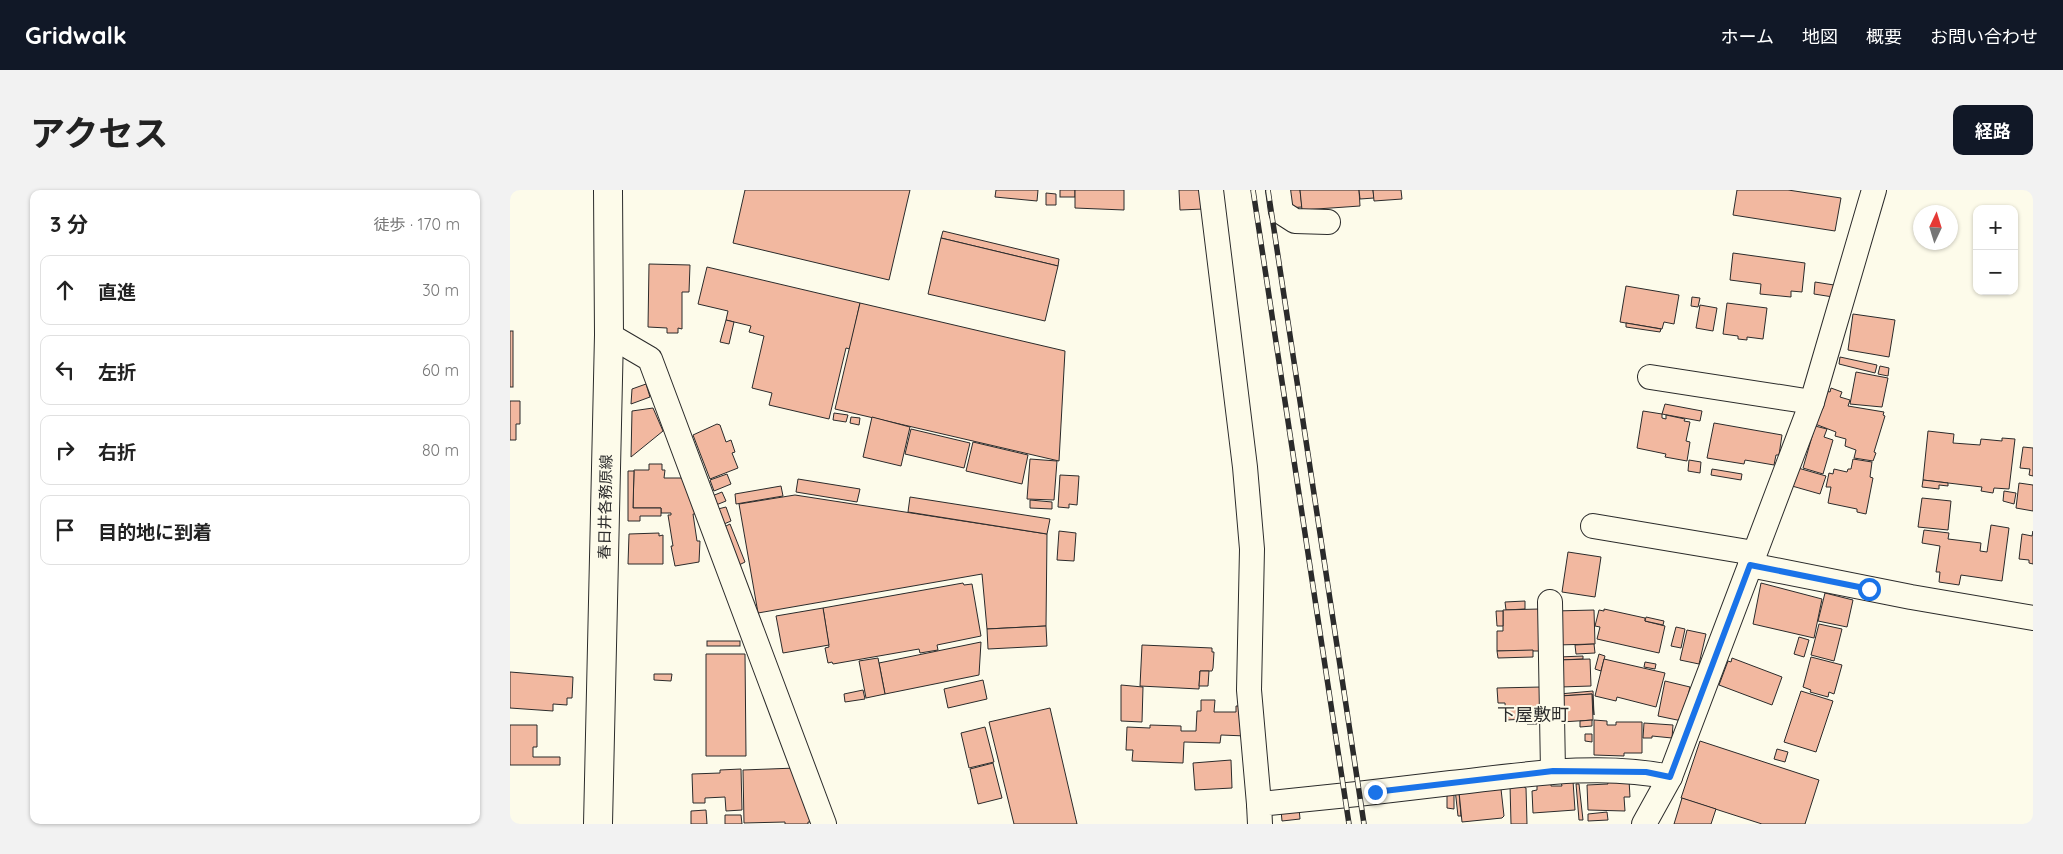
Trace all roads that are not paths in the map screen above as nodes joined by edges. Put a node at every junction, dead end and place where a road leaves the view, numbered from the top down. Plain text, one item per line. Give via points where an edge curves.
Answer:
1 (608, 190) edge
2 (1210, 190) edge
3 (1278, 190) edge
4 (1874, 190) edge
5 (1328, 222) dead end
6 (609, 335) junction
7 (1650, 377) dead end
8 (1812, 402) junction
9 (1593, 526) dead end
10 (1752, 559) junction
11 (1550, 602) dead end
12 (2033, 618) edge
13 (1553, 771) junction
14 (1670, 777) junction
15 (1259, 814) edge
16 (598, 824) edge
17 (824, 824) edge
18 (1644, 824) edge

1 - 6 main road, 春日井各務原線
2 - 15 street via 1252,548 1249,690
3 - 5 street via 1281,212 1295,221
4 - 8 street
6 - 16 main road, 春日井各務原線
6 - 17 street via 650,359
7 - 8 street
8 - 10 street
9 - 10 street
10 - 12 street via 1911,597
10 - 14 street
11 - 13 street
13 - 14 street via 1646,772
13 - 15 street via 1362,794
14 - 18 street

